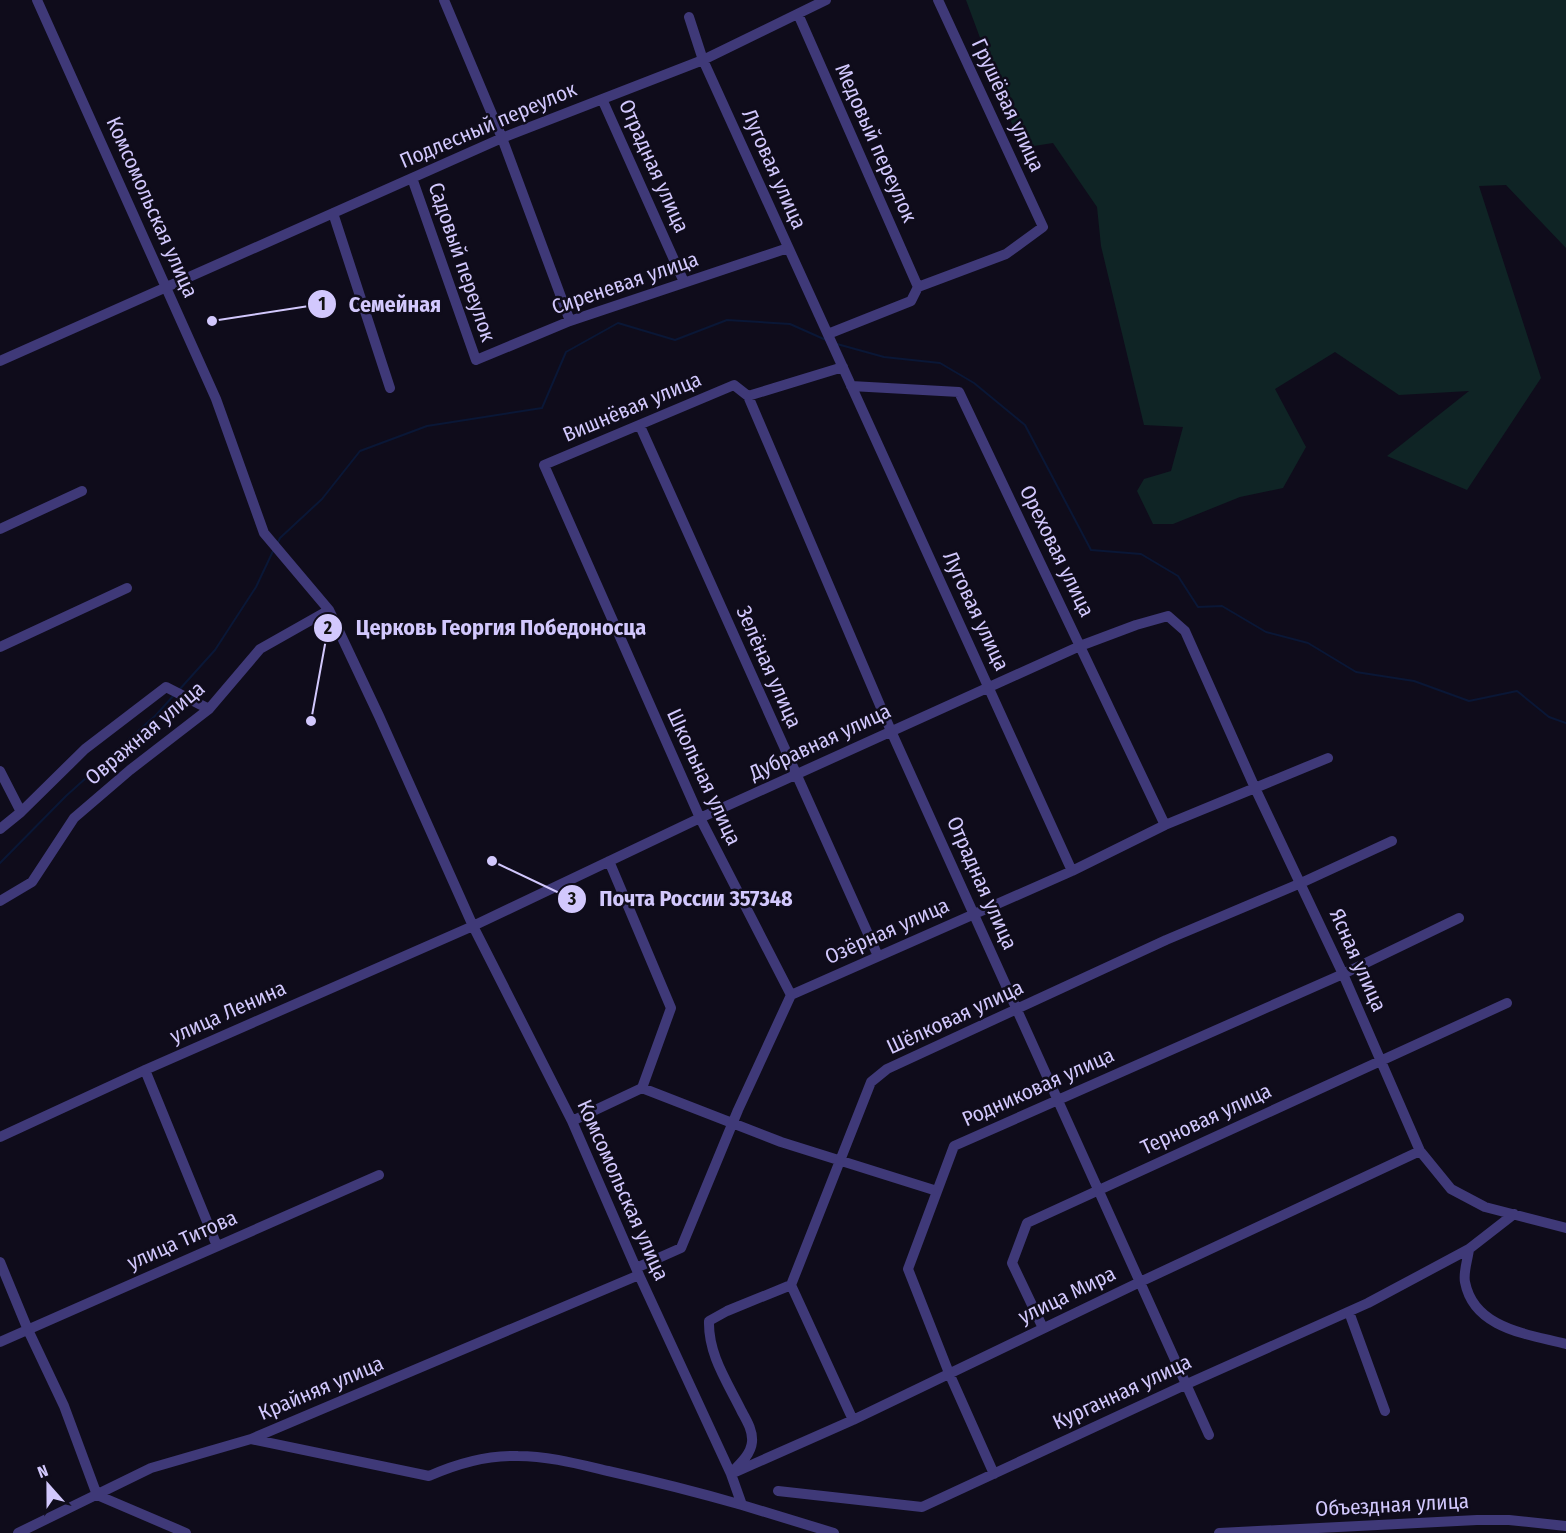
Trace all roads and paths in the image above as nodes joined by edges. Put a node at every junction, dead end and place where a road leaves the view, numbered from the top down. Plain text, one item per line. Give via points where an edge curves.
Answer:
1 (37, 0) edge
2 (444, 0) edge
3 (826, 0) edge
4 (938, 0) edge
5 (798, 14) junction
6 (689, 17) dead end
7 (703, 60) junction
8 (602, 99) junction
9 (502, 138) junction
10 (412, 178) junction
11 (333, 213) junction
12 (788, 248) junction
13 (684, 282) junction
14 (918, 287) junction
15 (166, 288) junction
16 (570, 321) junction
17 (828, 334) junction
18 (476, 360) joint
19 (0, 361) edge
20 (843, 368) junction
21 (851, 386) junction
22 (390, 388) dead end
23 (748, 396) junction
24 (640, 426) junction
25 (82, 491) dead end
26 (0, 529) edge
27 (590, 572) joint
28 (127, 588) dead end
29 (329, 610) junction
30 (1185, 631) joint
31 (1080, 646) junction
32 (0, 647) edge
33 (989, 687) junction
34 (209, 709) junction
35 (891, 731) junction
36 (1328, 758) dead end
37 (0, 771) edge
38 (796, 775) junction
39 (1255, 788) junction
40 (21, 812) junction
41 (700, 818) junction
42 (1165, 825) junction
43 (0, 828) edge
44 (1392, 841) dead end
45 (609, 861) junction
46 (1072, 871) junction
47 (1301, 883) junction
48 (0, 902) edge
49 (974, 913) junction
50 (1459, 918) dead end
51 (473, 926) junction
52 (878, 957) junction
53 (1343, 974) junction
54 (790, 995) junction
55 (1507, 1003) dead end
56 (1018, 1009) junction
57 (1382, 1060) junction
58 (145, 1070) junction
59 (642, 1088) junction
60 (1058, 1099) junction
61 (572, 1121) junction
62 (733, 1123) junction
63 (0, 1137) edge
64 (1420, 1152) junction
65 (840, 1160) junction
66 (379, 1175) dead end
67 (1099, 1190) junction
68 (937, 1191) junction
69 (1514, 1214) junction
70 (1566, 1228) edge
71 (217, 1246) junction
72 (1469, 1249) junction
73 (0, 1262) edge
74 (638, 1271) junction
75 (1140, 1282) junction
76 (791, 1285) junction
77 (1349, 1312) junction
78 (1043, 1329) junction
79 (28, 1330) junction
80 (0, 1342) edge
81 (1566, 1344) edge
82 (949, 1373) junction
83 (1187, 1384) junction
84 (1385, 1411) dead end
85 (854, 1420) junction
86 (1209, 1435) dead end
87 (251, 1439) junction
88 (731, 1474) junction
89 (994, 1474) junction
90 (778, 1491) dead end
91 (97, 1495) junction
92 (742, 1505) junction
93 (1566, 1526) edge
94 (18, 1533) edge
95 (186, 1533) edge
96 (834, 1533) edge
97 (1219, 1533) edge

1 - 15 street, Комсомольская улица
2 - 9 street
3 - 5 street, Подлесный переулок
4 - 14 street, Грушёвая улица via 1043,227 1006,254
5 - 7 street, Подлесный переулок
5 - 14 street, Медовый переулок
6 - 7 street, Луговая улица
7 - 8 street, Подлесный переулок
7 - 12 street, Луговая улица
8 - 9 street, Подлесный переулок
8 - 13 street, Отрадная улица
9 - 10 street, Подлесный переулок
9 - 16 street
10 - 11 street, Подлесный переулок
10 - 18 street, Садовый переулок
11 - 15 street, Подлесный переулок
11 - 22 street
12 - 13 street, Сиреневая улица
12 - 17 street, Луговая улица
13 - 16 street, Сиреневая улица
14 - 17 street via 911,301
15 - 19 street, Подлесный переулок
15 - 29 street, Комсомольская улица via 216,399 264,533
16 - 18 street, Сиреневая улица
17 - 20 street, Луговая улица
20 - 21 street, Луговая улица
20 - 23 street
21 - 31 street, Ореховая улица via 959,392
21 - 33 street, Луговая улица
23 - 24 street, Вишнёвая улица via 734,385
23 - 35 street, Отрадная улица
24 - 27 street, Вишнёвая улица via 544,465
24 - 38 street, Зелёная улица
25 - 26 street
27 - 41 street, Школьная улица
28 - 32 street
29 - 34 street, Овражная улица via 260,649
29 - 51 street, Комсомольская улица
30 - 31 street, Дубравная улица via 1168,616 1159,617
30 - 39 street, Ясная улица
31 - 33 street, Дубравная улица
31 - 42 street, Ореховая улица
33 - 35 street, Дубравная улица
33 - 46 street, Луговая улица
34 - 40 street, Овражная улица via 166,687 84,749
34 - 48 street, Овражная улица via 74,818 32,882
35 - 38 street, Дубравная улица
35 - 49 street, Отрадная улица
36 - 39 street, Озёрная улица
37 - 40 street
38 - 41 street, Дубравная улица
38 - 52 street, Зелёная улица
39 - 42 street, Озёрная улица
39 - 47 street, Ясная улица
40 - 43 street, Овражная улица
41 - 45 street, Дубравная улица
41 - 54 street, Школьная улица
42 - 46 street, Озёрная улица
44 - 47 street, Шёлковая улица
45 - 51 street, Дубравная улица
45 - 59 street via 670,1008
46 - 49 street, Озёрная улица
47 - 53 street, Ясная улица
47 - 56 street, Шёлковая улица
49 - 52 street, Озёрная улица
49 - 56 street, Отрадная улица
50 - 53 street, Родниковая улица
51 - 58 street, улица Ленина
51 - 61 street, Комсомольская улица
52 - 54 street, Озёрная улица
53 - 57 street, Ясная улица
53 - 60 street, Родниковая улица
54 - 62 street
55 - 57 street, Терновая улица
56 - 60 street, Отрадная улица
56 - 65 street, Шёлковая улица via 887,1069 871,1082
57 - 64 street, Ясная улица
57 - 67 street, Терновая улица
58 - 63 street, улица Ленина
58 - 71 street
59 - 61 street
59 - 62 street
60 - 67 street, Отрадная улица
60 - 68 street, Родниковая улица via 954,1146
61 - 74 street, Комсомольская улица
62 - 65 street
62 - 74 street via 681,1248
64 - 69 street, Ясная улица via 1451,1189 1485,1207
64 - 75 street, улица Мира
65 - 68 street
65 - 76 street, Шёлковая улица
66 - 71 street, улица Титова
67 - 75 street, Отрадная улица
67 - 78 street, Терновая улица via 1027,1223 1012,1263
68 - 82 street, Родниковая улица via 908,1269
69 - 70 street, Ясная улица
69 - 72 street, Курганная улица
71 - 79 street, улица Титова
72 - 77 street, Курганная улица
72 - 81 street via 1465,1281 1474,1306 1500,1327
73 - 79 street
74 - 87 street, Крайняя улица
74 - 88 street, Комсомольская улица
75 - 78 street, улица Мира
75 - 83 street, Отрадная улица
76 - 85 street
76 - 88 street via 709,1321 717,1363 751,1430 752,1444
77 - 83 street, Курганная улица
77 - 84 street
78 - 82 street, улица Мира
79 - 80 street, улица Титова
79 - 91 street via 64,1406
82 - 85 street, улица Мира
82 - 89 street, Родниковая улица
83 - 86 street, Отрадная улица
83 - 89 street, Курганная улица
85 - 88 street, улица Мира
87 - 91 street, Крайняя улица via 151,1468
87 - 92 street via 429,1476 480,1460 517,1456 558,1460
88 - 92 street, Комсомольская улица
89 - 90 street, Курганная улица via 922,1507
91 - 94 street, Крайняя улица
91 - 95 street
92 - 96 street
93 - 97 street, Объездная улица via 1477,1520

